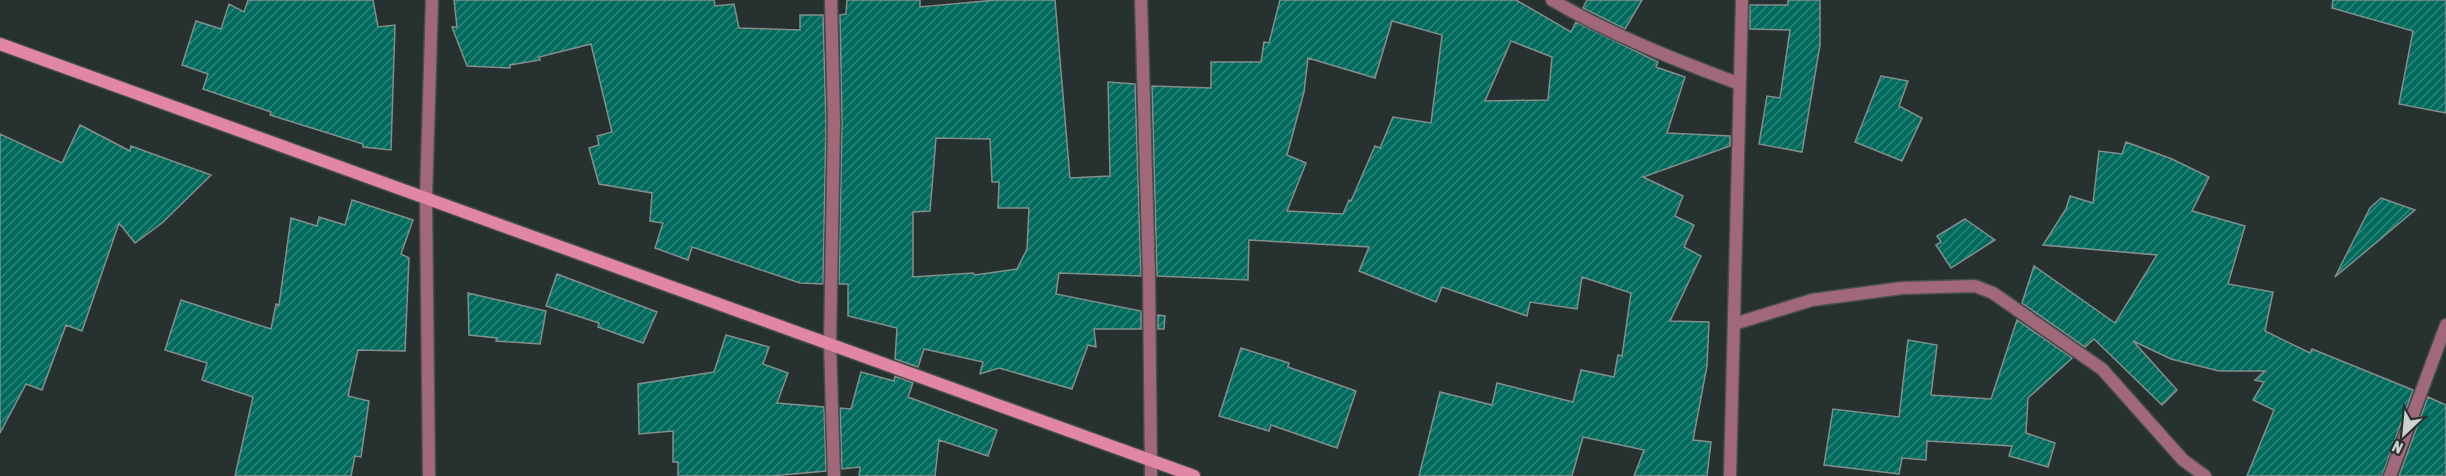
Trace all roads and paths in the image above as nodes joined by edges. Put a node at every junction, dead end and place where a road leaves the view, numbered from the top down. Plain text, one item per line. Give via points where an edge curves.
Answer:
1 (432, 0) edge
2 (831, 0) edge
3 (1141, 0) edge
4 (1551, 0) edge
5 (1742, 0) edge
6 (0, 44) edge
7 (1740, 84) junction
8 (426, 198) junction
9 (1734, 324) junction
10 (2446, 325) edge
11 (830, 343) junction
12 (1151, 460) junction
13 (429, 476) edge
14 (834, 476) edge
15 (1151, 476) edge
16 (1194, 476) edge
17 (1730, 476) edge
18 (2205, 476) edge
19 (2390, 476) edge

1 - 8 street
2 - 11 street via 834,123
3 - 12 street
4 - 7 street via 1668,58
5 - 7 street
6 - 8 main road
7 - 9 street
8 - 11 main road
8 - 13 street
9 - 17 street
9 - 18 street via 1812,300 1902,288 1975,286 1993,293 2102,369 2183,460
10 - 19 street
11 - 12 main road
11 - 14 street
12 - 15 street
12 - 16 main road

